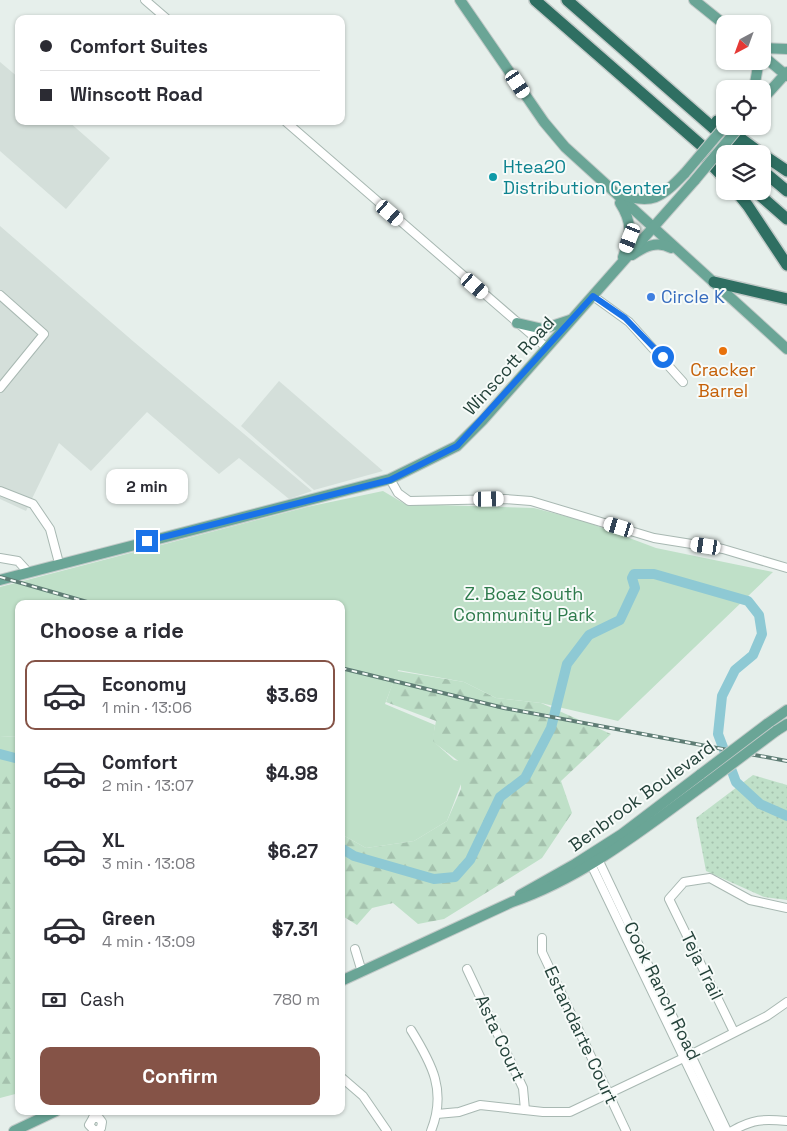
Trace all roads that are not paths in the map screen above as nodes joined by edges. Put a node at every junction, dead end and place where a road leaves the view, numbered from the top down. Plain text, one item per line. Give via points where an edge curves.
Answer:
1 (145, 0) edge
2 (460, 0) edge
3 (535, 0) edge
4 (567, 0) edge
5 (694, 0) edge
6 (162, 15) edge
7 (716, 18) edge
8 (771, 48) edge
9 (787, 49) edge
10 (771, 62) edge
11 (786, 74) edge
12 (771, 90) edge
13 (673, 92) junction
14 (669, 116) junction
15 (290, 125) edge
16 (717, 135) edge
17 (732, 135) edge
18 (733, 145) edge
19 (750, 145) edge
20 (716, 158) edge
21 (771, 160) edge
22 (716, 170) edge
23 (787, 171) edge
24 (771, 178) edge
25 (612, 192) junction
26 (787, 192) edge
27 (743, 200) edge
28 (765, 200) edge
29 (787, 219) edge
30 (651, 228) junction
31 (680, 253) junction
32 (620, 263) junction
33 (787, 266) edge
34 (714, 282) junction
35 (0, 295) edge
36 (593, 296) junction
37 (785, 298) edge
38 (573, 318) junction
39 (517, 323) junction
40 (546, 348) junction
41 (787, 349) edge
42 (683, 382) dead end
43 (0, 388) edge
44 (390, 480) junction
45 (0, 491) edge
46 (0, 558) edge
47 (59, 563) junction
48 (787, 568) edge
49 (28, 572) junction
50 (0, 580) edge
51 (787, 710) edge
52 (787, 724) edge
53 (704, 778) junction
54 (593, 858) junction
55 (787, 908) edge
56 (542, 938) dead end
57 (355, 949) dead end
58 (467, 968) dead end
59 (362, 972) junction
60 (345, 979) edge
61 (787, 1002) edge
62 (411, 1030) dead end
63 (734, 1032) junction
64 (692, 1054) junction
65 (683, 1058) junction
66 (345, 1080) edge
67 (610, 1094) junction
68 (525, 1110) junction
69 (437, 1114) junction
70 (48, 1115) edge
71 (91, 1115) edge
72 (787, 1121) edge
73 (14, 1131) edge
74 (98, 1131) edge
75 (387, 1131) edge
76 (431, 1131) edge
77 (626, 1131) edge
78 (719, 1131) edge
79 (727, 1131) edge
80 (732, 1131) edge

1 - 6 street
2 - 25 main road via 564,148
3 - 14 highway
4 - 13 highway
5 - 7 main road
8 - 9 main road
10 - 11 main road
11 - 12 main road
13 - 18 highway
13 - 19 highway via 692,101
14 - 20 highway
14 - 22 highway via 677,132
15 - 39 street
16 - 25 main road, bridge via 666,193 636,200
17 - 30 main road, Winscott Road, bridge
21 - 23 highway
24 - 26 highway
25 - 30 main road
25 - 32 main road via 630,224 630,238
27 - 33 highway
28 - 29 highway
30 - 31 main road
30 - 32 main road, Winscott Road
31 - 32 main road via 668,246 650,245
31 - 34 main road
32 - 36 main road, Winscott Road
34 - 37 highway
34 - 41 main road
35 - 43 street via 44,334
36 - 38 main road, Winscott Road
36 - 42 street via 629,322
38 - 39 main road via 543,328
38 - 40 main road, Winscott Road
39 - 40 street
40 - 44 main road, Winscott Road via 457,446
44 - 47 main road, Winscott Road
44 - 48 street via 398,493 409,501 531,501 654,538 723,549
45 - 47 street via 33,504 50,529
46 - 49 street via 18,561
47 - 49 main road, Winscott Road
49 - 50 main road, Winscott Road
51 - 53 main road, Benbrook Boulevard, bridge
52 - 53 main road, Benbrook Boulevard, bridge
53 - 54 main road, Benbrook Boulevard
54 - 59 main road, Benbrook Boulevard via 538,893
54 - 64 street, Cook Ranch Road
54 - 65 street, Cook Ranch Road
55 - 63 street, Teja Trail via 750,900 710,878 684,882 669,899
56 - 67 street, Estandarte Court via 542,952
57 - 59 street
58 - 68 street, Asta Court via 523,1088
59 - 60 main road, Benbrook Boulevard
61 - 63 street
62 - 69 street via 429,1059 438,1087
63 - 64 street
64 - 65 street
64 - 79 street, Cook Ranch Road
65 - 67 street
65 - 78 street, Cook Ranch Road
66 - 75 street via 363,1096
67 - 68 street via 570,1112
67 - 77 street, Estandarte Court
68 - 69 street via 480,1106
69 - 76 street
70 - 73 main road
71 - 74 street via 88,1125
72 - 80 street via 750,1121

